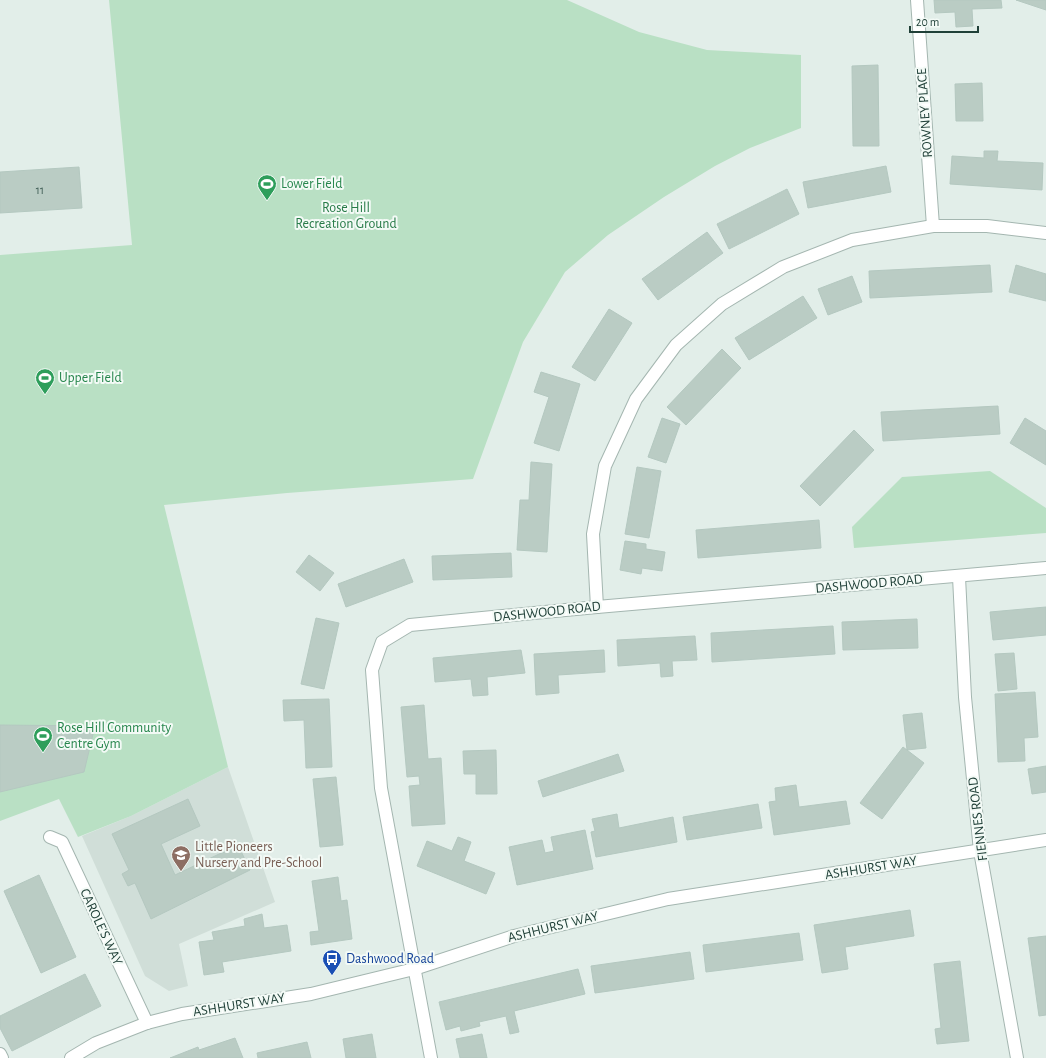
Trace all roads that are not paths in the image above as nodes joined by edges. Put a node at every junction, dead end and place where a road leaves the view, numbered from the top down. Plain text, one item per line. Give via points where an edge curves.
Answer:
1 (916, 0) edge
2 (933, 226) junction
3 (1046, 233) edge
4 (1046, 568) edge
5 (959, 576) junction
6 (597, 607) junction
7 (50, 837) dead end
8 (1046, 840) edge
9 (980, 851) junction
10 (414, 969) junction
11 (147, 1023) junction
12 (0, 1054) edge
13 (2, 1058) edge
14 (71, 1058) edge
15 (431, 1058) edge
16 (1018, 1058) edge

1 - 2 street, ROWNEY PLACE
2 - 3 street via 987,226
2 - 6 street via 852,240 783,267 722,304 676,345 636,399 605,466 593,534
4 - 5 street, DASHWOOD ROAD
5 - 6 street, DASHWOOD ROAD
5 - 9 street, FIENNES ROAD via 965,698
6 - 10 street, DASHWOOD ROAD via 410,625 382,642 372,670 381,788
7 - 11 street, CAROLE'S WAY via 62,842
8 - 9 street, ASHHURST WAY
9 - 10 street, ASHHURST WAY via 668,899 514,936
9 - 16 street, FIENNES ROAD
10 - 11 street, ASHHURST WAY via 311,994 182,1014
10 - 15 street, DASHWOOD ROAD
11 - 14 street, ASHHURST WAY via 96,1043
12 - 13 street

